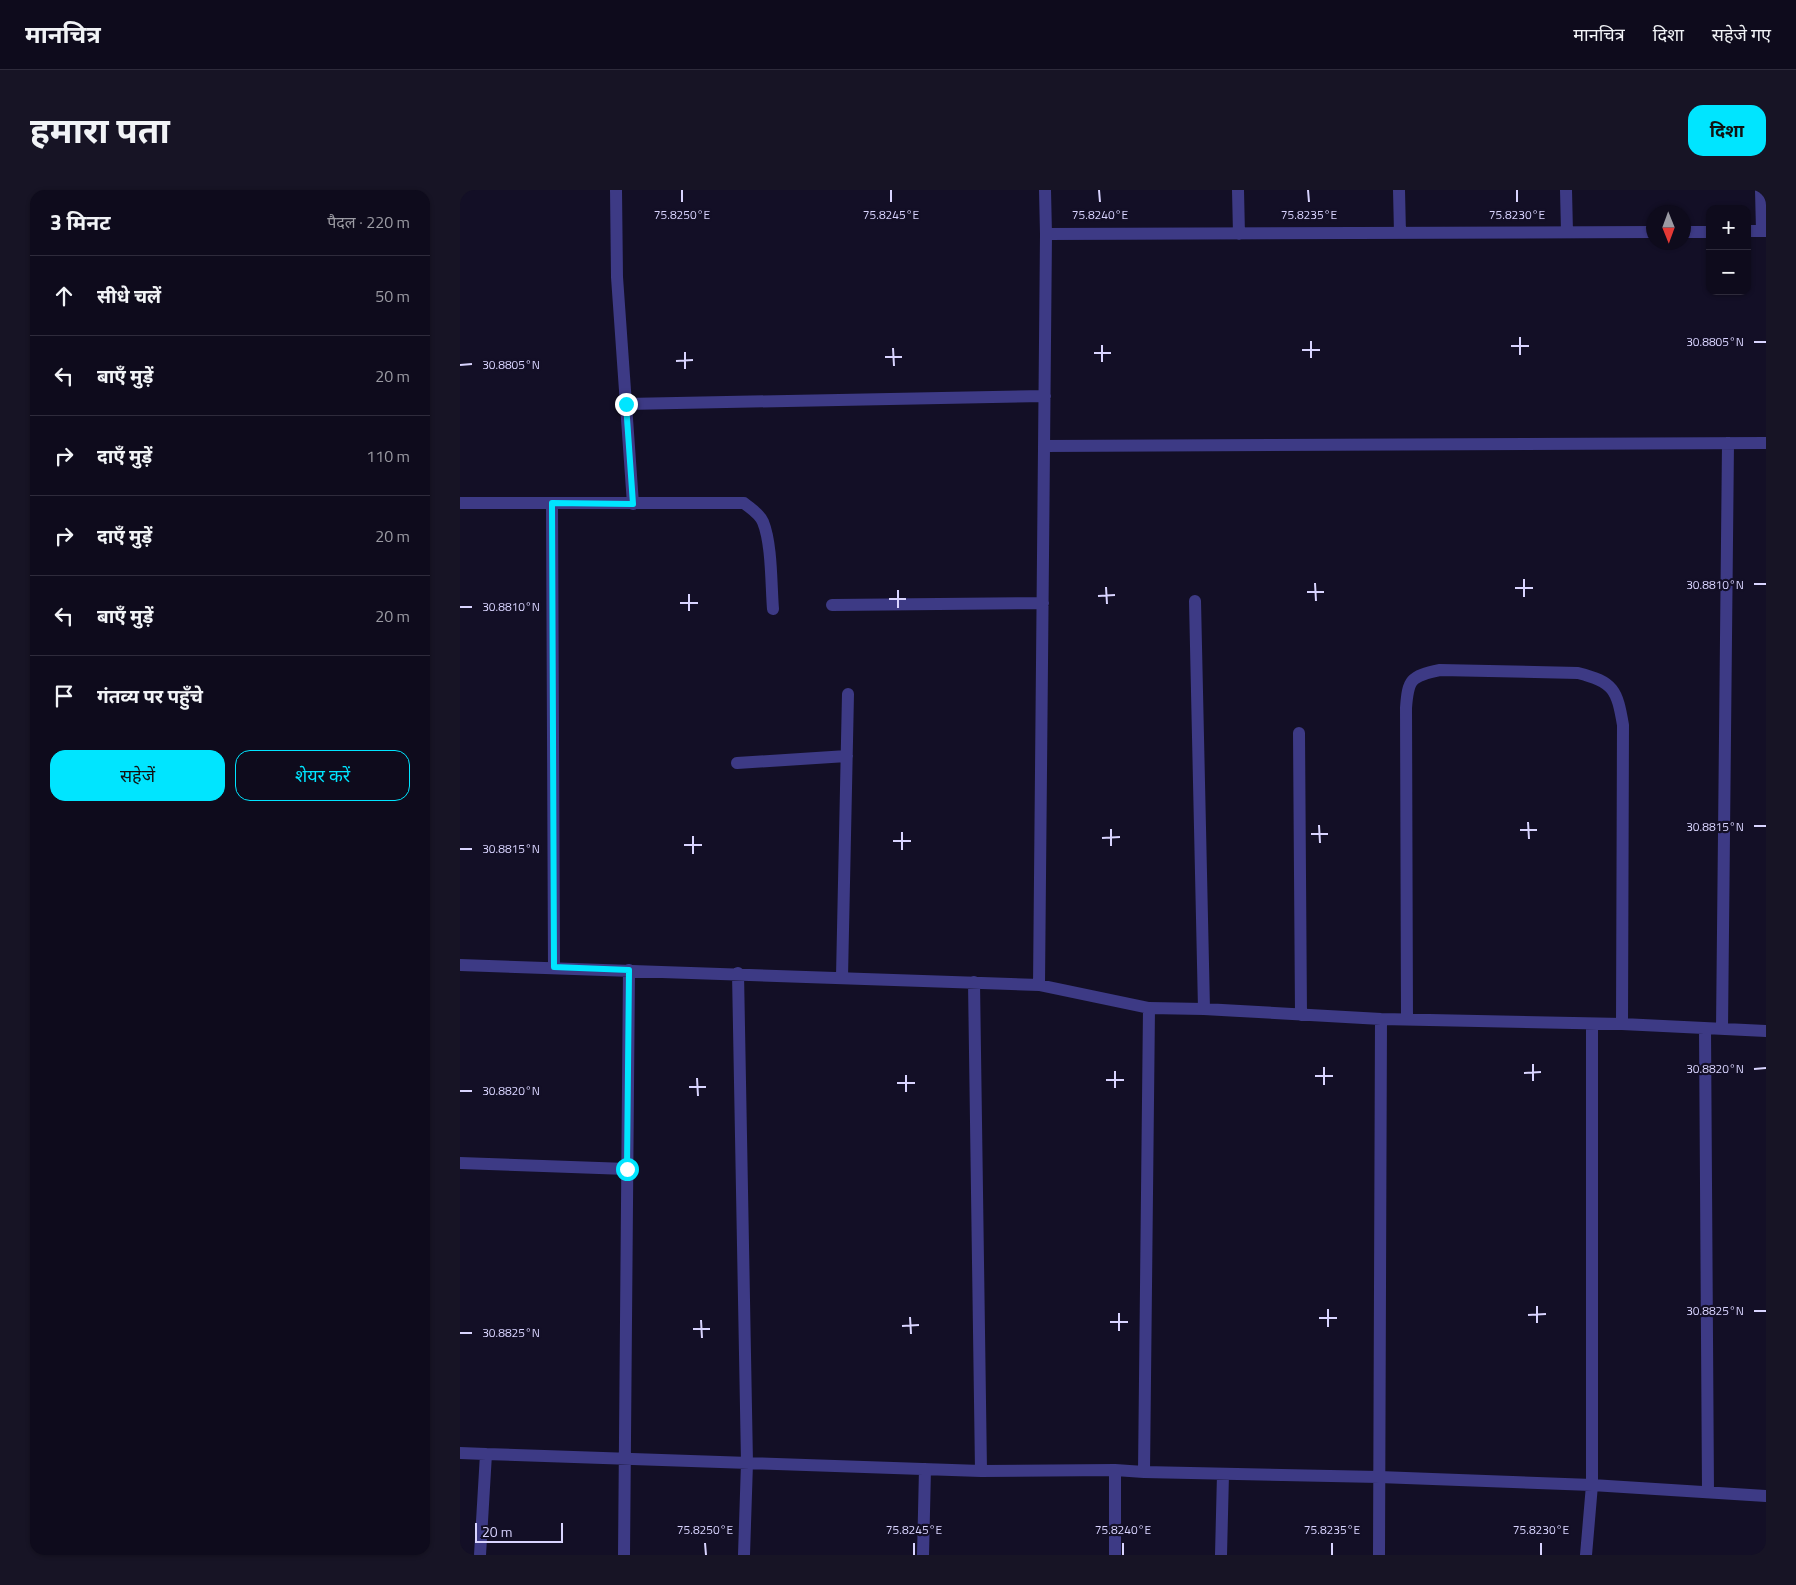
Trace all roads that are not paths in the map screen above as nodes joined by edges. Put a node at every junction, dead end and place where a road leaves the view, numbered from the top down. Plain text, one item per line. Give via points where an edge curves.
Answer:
1 (616, 190) edge
2 (1045, 190) edge
3 (1238, 190) edge
4 (1399, 190) edge
5 (1566, 190) edge
6 (1761, 190) edge
7 (1764, 231) edge
8 (1567, 232) junction
9 (1646, 232) edge
10 (1691, 232) edge
11 (1706, 232) edge
12 (1751, 232) edge
13 (1400, 233) junction
14 (1046, 234) junction
15 (1239, 234) junction
16 (1045, 396) junction
17 (626, 404) junction
18 (1728, 443) junction
19 (1766, 443) edge
20 (1044, 446) junction
21 (460, 503) edge
22 (552, 503) junction
23 (633, 504) junction
24 (1195, 601) dead end
25 (1043, 603) junction
26 (832, 605) dead end
27 (773, 609) dead end
28 (848, 694) dead end
29 (1299, 733) dead end
30 (847, 756) junction
31 (737, 763) dead end
32 (460, 965) edge
33 (554, 967) junction
34 (629, 970) junction
35 (738, 973) junction
36 (842, 977) junction
37 (974, 982) junction
38 (1039, 985) junction
39 (1149, 1008) junction
40 (1204, 1009) junction
41 (1301, 1015) junction
42 (1381, 1019) junction
43 (1407, 1019) junction
44 (1592, 1024) junction
45 (1622, 1024) junction
46 (1705, 1029) junction
47 (1722, 1029) junction
48 (1766, 1031) edge
49 (460, 1163) edge
50 (627, 1169) junction
51 (460, 1453) edge
52 (486, 1454) junction
53 (625, 1459) junction
54 (746, 1463) junction
55 (925, 1469) junction
56 (1115, 1470) junction
57 (981, 1471) junction
58 (1144, 1472) junction
59 (1223, 1474) junction
60 (1379, 1477) junction
61 (1592, 1484) junction
62 (1708, 1492) junction
63 (1766, 1496) edge
64 (480, 1555) edge
65 (624, 1555) edge
66 (744, 1555) edge
67 (923, 1555) edge
68 (1115, 1555) edge
69 (1220, 1555) edge
70 (1379, 1555) edge
71 (1586, 1555) edge

1 - 17 street via 617,276
2 - 14 street
3 - 15 street
4 - 13 street
5 - 8 street
6 - 7 street
7 - 12 street
8 - 9 street
8 - 13 street
10 - 11 street
13 - 15 street
14 - 15 street
14 - 16 street
16 - 17 street
16 - 20 street
17 - 23 street
18 - 19 street
18 - 20 street
18 - 47 street
20 - 25 street
21 - 22 street
22 - 23 street
22 - 33 street
23 - 27 street via 744,504 756,512 763,522 768,544
24 - 40 street
25 - 26 street
25 - 38 street
28 - 30 street
29 - 41 street
30 - 31 street
30 - 36 street
32 - 33 street
33 - 34 street
34 - 35 street
34 - 50 street
35 - 36 street
35 - 54 street
36 - 37 street
37 - 38 street
37 - 57 street
38 - 39 street
39 - 40 street
39 - 58 street
40 - 41 street
41 - 42 street
42 - 43 street
42 - 60 street
43 - 44 street
43 - 45 street via 1407,688 1413,680 1440,670 1578,674 1607,684 1619,700 1623,726
44 - 45 street
44 - 61 street
45 - 46 street
46 - 47 street
46 - 62 street
47 - 48 street
49 - 50 street
50 - 53 street
51 - 52 street
52 - 53 street
52 - 64 street
53 - 54 street
53 - 65 street
54 - 55 street
54 - 66 street
55 - 57 street
55 - 67 street
56 - 57 street
56 - 58 street
56 - 68 street
58 - 59 street
59 - 60 street
59 - 69 street
60 - 61 street
60 - 70 street
61 - 62 street
61 - 71 street
62 - 63 street

